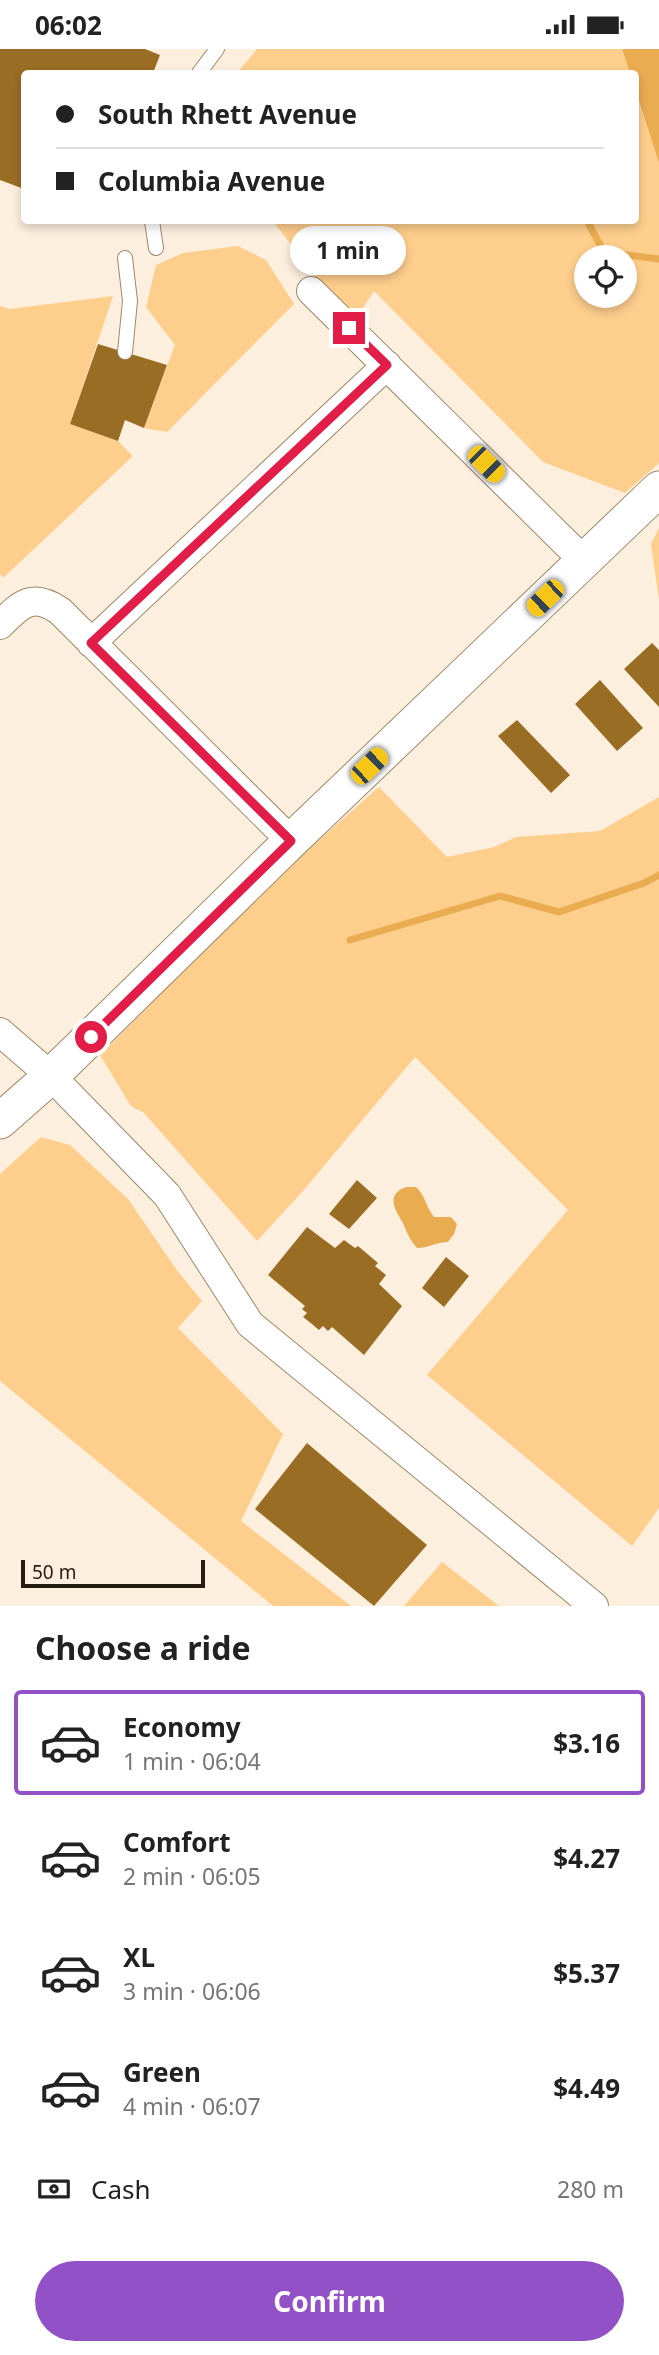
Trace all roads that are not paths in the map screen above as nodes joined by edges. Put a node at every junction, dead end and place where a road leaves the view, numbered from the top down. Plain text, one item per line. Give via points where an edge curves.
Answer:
1 (217, 49) edge
2 (201, 70) edge
3 (152, 224) edge
4 (156, 248) dead end
5 (125, 258) dead end
6 (311, 291) dead end
7 (125, 352) dead end
8 (387, 365) junction
9 (659, 489) edge
10 (584, 561) junction
11 (0, 625) edge
12 (91, 643) junction
13 (291, 841) junction
14 (0, 1032) edge
15 (51, 1076) junction
16 (0, 1121) edge
17 (594, 1606) edge

1 - 2 lane
3 - 4 lane
5 - 7 lane via 130,301
6 - 8 street
8 - 10 street
8 - 12 street
9 - 10 street
10 - 13 street
11 - 12 street via 17,608 32,601 46,602
12 - 13 street
13 - 15 street
14 - 15 street
15 - 16 street
15 - 17 street via 167,1195 250,1324

